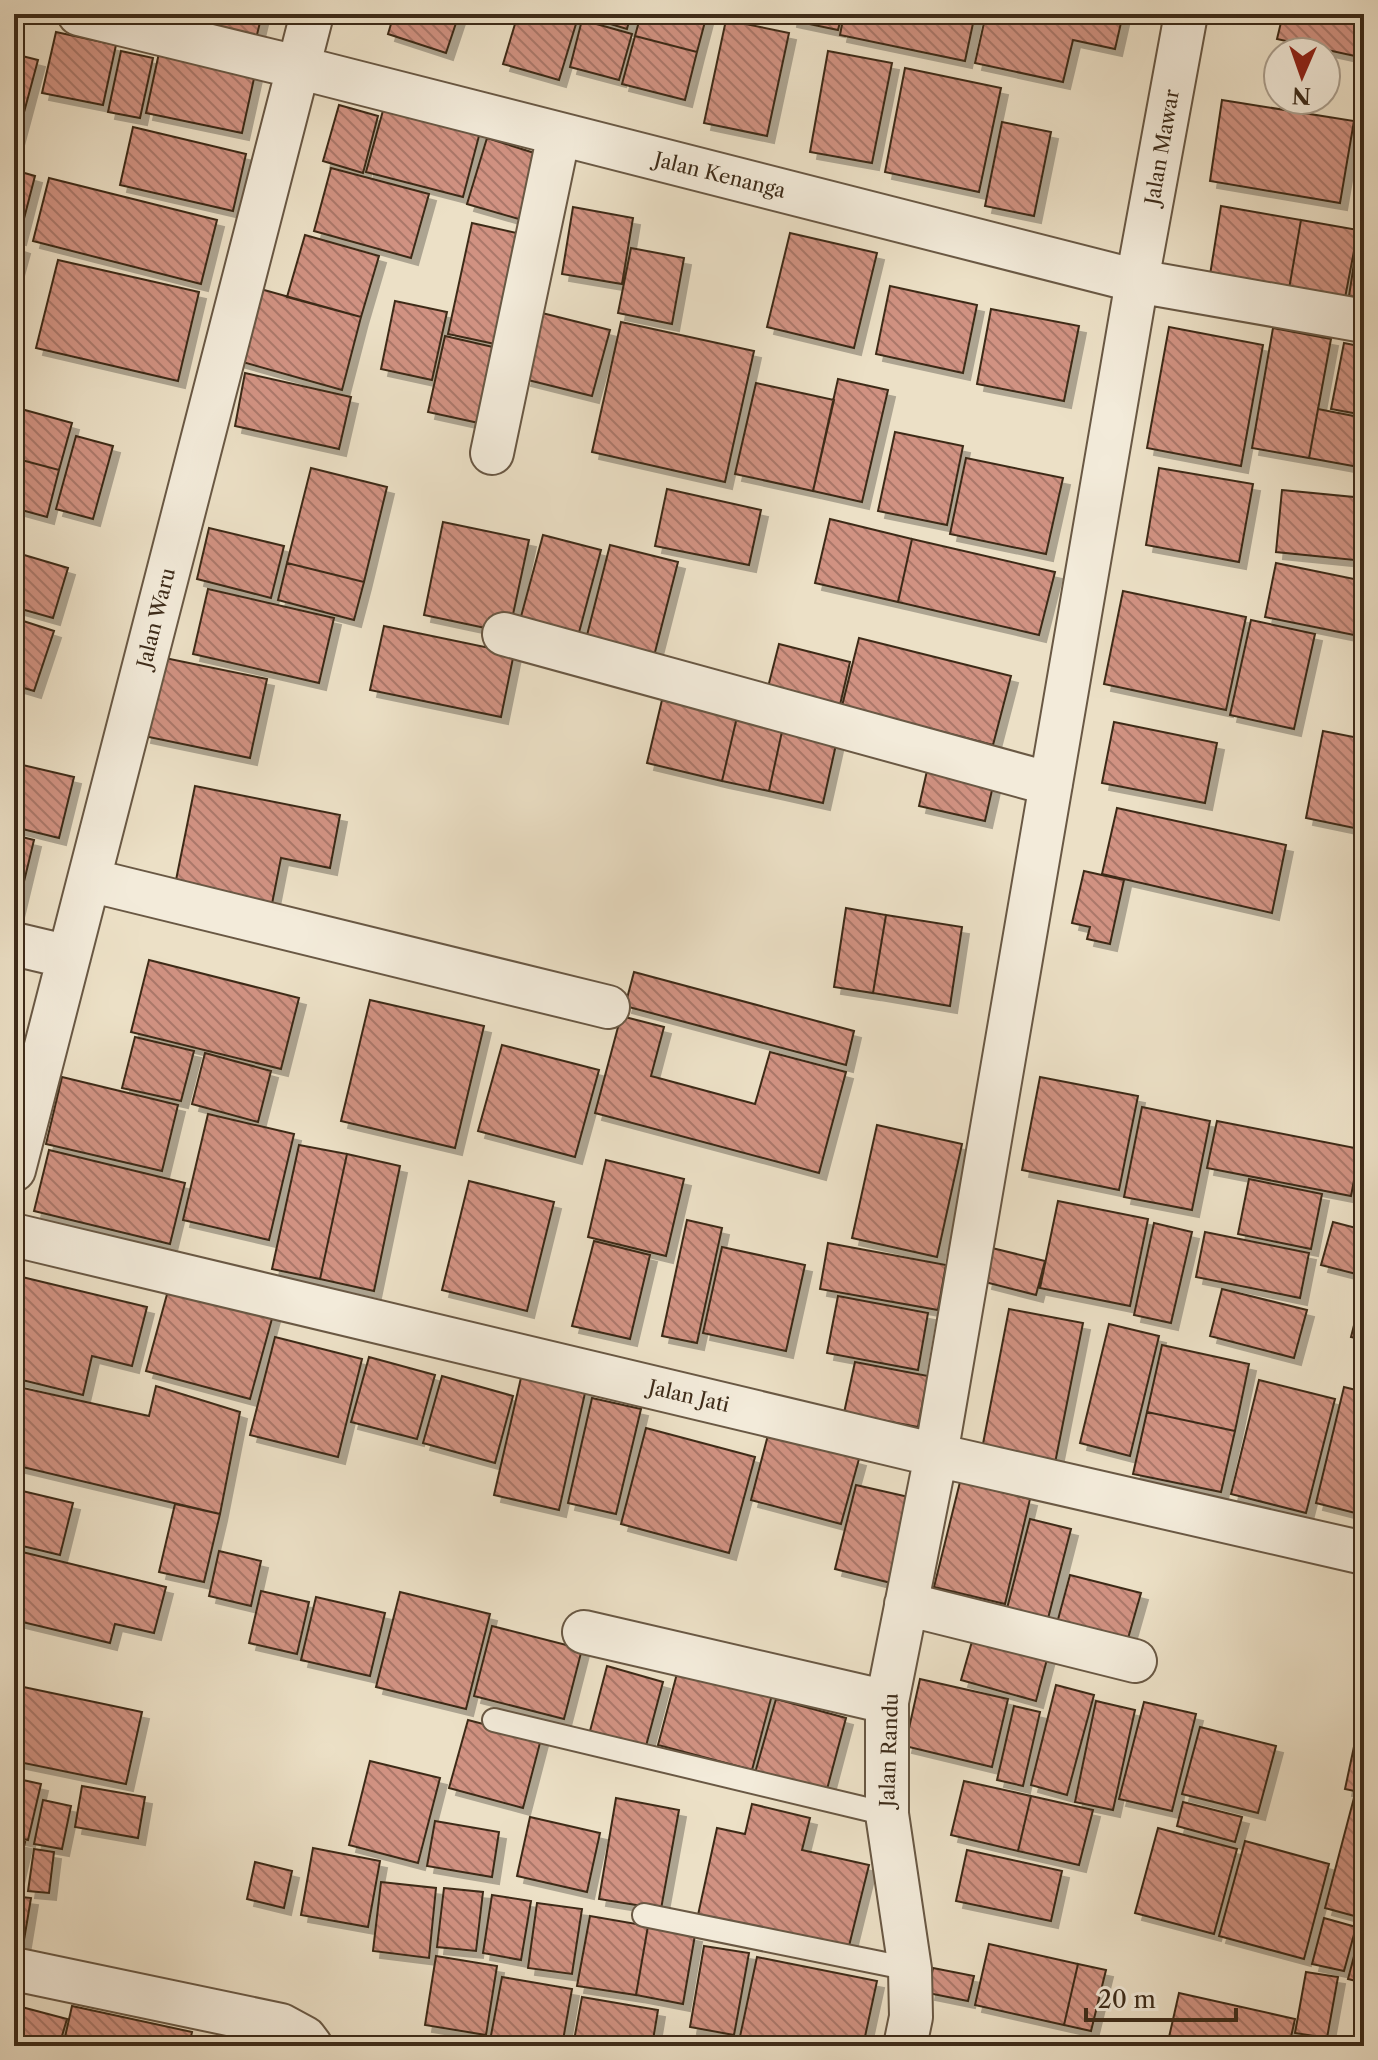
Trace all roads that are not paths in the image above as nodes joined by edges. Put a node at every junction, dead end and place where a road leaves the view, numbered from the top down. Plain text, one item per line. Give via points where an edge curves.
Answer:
1 (79, 14) edge
2 (312, 14) edge
3 (1186, 14) edge
4 (297, 67) junction
5 (559, 134) junction
6 (1137, 281) junction
7 (1364, 321) edge
8 (492, 453) dead end
9 (504, 634) dead end
10 (1051, 784) junction
11 (89, 880) junction
12 (14, 944) edge
13 (69, 957) junction
14 (608, 1007) dead end
15 (14, 1170) edge
16 (14, 1235) edge
17 (936, 1455) junction
18 (1364, 1553) edge
19 (906, 1604) junction
20 (584, 1632) dead end
21 (1135, 1661) dead end
22 (887, 1702) junction
23 (494, 1720) dead end
24 (887, 1814) junction
25 (644, 1915) dead end
26 (14, 1969) edge
27 (910, 1969) junction
28 (311, 2046) edge
29 (905, 2046) edge

1 - 4 street, Jalan Kenanga
2 - 4 street, Jalan Waru
3 - 6 street, Jalan Mawar
4 - 5 street, Jalan Kenanga
4 - 11 street, Jalan Waru
5 - 6 street, Jalan Kenanga
5 - 8 street
6 - 7 street, Jalan Kenanga
6 - 10 street, Jalan Mawar
9 - 10 street
10 - 17 street, Jalan Randu
11 - 13 street, Jalan Waru
11 - 14 street
12 - 13 street
13 - 15 street, Jalan Waru
16 - 17 street, Jalan Jati
17 - 18 street, Jalan Jati
17 - 19 street, Jalan Randu
19 - 21 street
19 - 22 street, Jalan Randu
20 - 22 street
22 - 24 street, Jalan Randu
23 - 24 lane
24 - 27 street, Jalan Randu
25 - 27 lane
26 - 28 street via 281,2025
27 - 29 street, Jalan Randu via 911,2017

